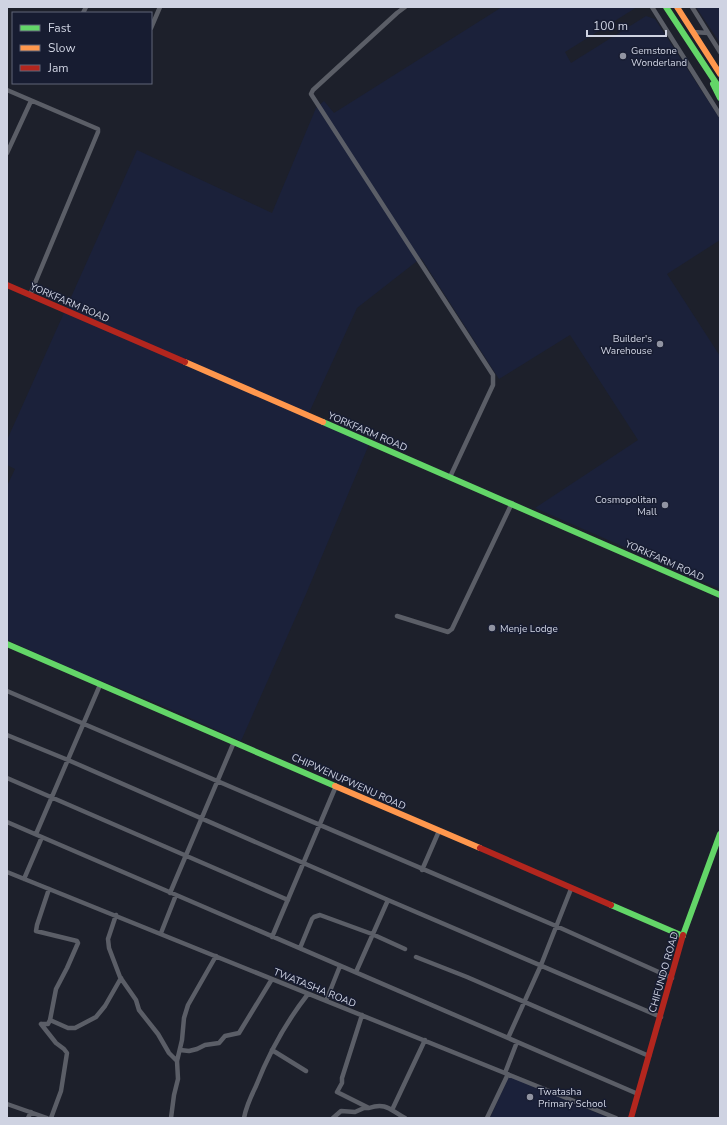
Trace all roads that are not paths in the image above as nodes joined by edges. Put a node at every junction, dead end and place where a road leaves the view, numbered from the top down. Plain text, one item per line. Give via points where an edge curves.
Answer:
1 (160, 7) edge
2 (405, 7) edge
3 (652, 7) edge
4 (666, 7) edge
5 (677, 7) edge
6 (692, 7) edge
7 (152, 26) edge
8 (693, 32) junction
9 (708, 33) junction
10 (720, 52) edge
11 (711, 61) junction
12 (704, 65) junction
13 (720, 70) edge
14 (720, 74) edge
15 (720, 89) edge
16 (7, 90) edge
17 (720, 98) edge
18 (30, 101) junction
19 (720, 115) edge
20 (7, 153) edge
21 (7, 285) edge
22 (30, 295) junction
23 (450, 477) junction
24 (512, 503) junction
25 (720, 595) edge
26 (397, 616) dead end
27 (7, 644) edge
28 (100, 685) junction
29 (7, 691) edge
30 (84, 724) junction
31 (7, 735) edge
32 (234, 742) junction
33 (68, 760) junction
34 (7, 778) edge
35 (217, 782) junction
36 (336, 786) junction
37 (52, 797) junction
38 (202, 819) junction
39 (7, 822) edge
40 (318, 826) junction
41 (439, 831) junction
42 (36, 834) junction
43 (720, 834) edge
44 (42, 837) junction
45 (186, 855) junction
46 (304, 863) junction
47 (422, 870) junction
48 (7, 872) edge
49 (24, 879) junction
50 (49, 889) junction
51 (572, 889) junction
52 (170, 893) junction
53 (176, 895) junction
54 (288, 900) junction
55 (388, 900) junction
56 (116, 915) junction
57 (556, 926) junction
58 (161, 933) junction
59 (372, 934) junction
60 (683, 936) junction
61 (272, 937) junction
62 (300, 948) junction
63 (405, 949) dead end
64 (216, 956) junction
65 (416, 957) dead end
66 (541, 965) junction
67 (340, 966) junction
68 (356, 972) junction
69 (121, 978) junction
70 (672, 978) junction
71 (272, 979) junction
72 (308, 994) junction
73 (326, 1001) junction
74 (525, 1002) junction
75 (362, 1015) junction
76 (661, 1017) junction
77 (50, 1020) junction
78 (508, 1038) junction
79 (424, 1040) junction
80 (517, 1042) junction
81 (180, 1050) junction
82 (272, 1050) junction
83 (649, 1056) junction
84 (177, 1061) junction
85 (306, 1072) dead end
86 (506, 1073) junction
87 (638, 1094) junction
88 (7, 1104) edge
89 (369, 1108) junction
90 (392, 1110) junction
91 (31, 1112) junction
92 (397, 1116) edge
93 (28, 1118) edge
94 (47, 1118) edge
95 (51, 1118) edge
96 (171, 1118) edge
97 (244, 1118) edge
98 (333, 1118) edge
99 (405, 1118) edge
100 (486, 1118) edge
101 (616, 1118) edge
102 (631, 1118) edge

1 - 7 street
2 - 23 street via 338,66 311,94 493,375 493,385
3 - 19 street
4 - 12 street
5 - 8 street
6 - 9 street
8 - 9 street
8 - 11 street
9 - 10 street
11 - 13 street
11 - 14 street
12 - 15 street
12 - 17 street
16 - 18 street
18 - 20 street
18 - 22 street via 96,128 98,132
21 - 22 street, YORKFARM ROAD
22 - 23 street, YORKFARM ROAD
23 - 24 street, YORKFARM ROAD
24 - 25 street, YORKFARM ROAD
24 - 26 street via 452,629 448,632
27 - 28 street, CHIPWENUPWENU ROAD
28 - 30 street
28 - 32 street, CHIPWENUPWENU ROAD
29 - 30 street
30 - 33 street
30 - 35 street
31 - 33 street
32 - 35 street
32 - 36 street, CHIPWENUPWENU ROAD
33 - 37 street
33 - 38 street
34 - 37 street
35 - 38 street
35 - 40 street
36 - 40 street
36 - 41 street, CHIPWENUPWENU ROAD
37 - 42 street
37 - 45 street
38 - 45 street
38 - 46 street
39 - 42 street
40 - 46 street
40 - 47 street
41 - 47 street
41 - 51 street, CHIPWENUPWENU ROAD
42 - 44 street
43 - 60 street, CHIFUNDO ROAD
44 - 49 street
44 - 52 street
45 - 52 street
45 - 54 street
46 - 54 street
46 - 55 street
47 - 57 street
48 - 49 street, TWATASHA ROAD
49 - 50 street, TWATASHA ROAD
50 - 56 street, TWATASHA ROAD
50 - 77 street via 36,931 78,943 56,989
51 - 57 street
51 - 60 street, CHIPWENUPWENU ROAD
52 - 53 street
53 - 58 street
53 - 61 street
54 - 61 street
55 - 59 street
55 - 66 street
56 - 58 street, TWATASHA ROAD
56 - 69 street via 108,938 113,960
57 - 66 street
57 - 70 street
58 - 64 street, TWATASHA ROAD
59 - 62 street via 317,915 312,919
59 - 63 street
59 - 68 street
60 - 70 street, CHIFUNDO ROAD
61 - 62 street
62 - 67 street
64 - 71 street, TWATASHA ROAD
64 - 81 street via 188,1005
65 - 74 street
66 - 74 street
66 - 76 street
67 - 68 street
67 - 73 street
68 - 78 street
69 - 77 street via 96,1018 75,1028 68,1028
69 - 84 street via 136,1000 139,1010
70 - 76 street, CHIFUNDO ROAD
71 - 72 street, TWATASHA ROAD
71 - 81 street via 239,1033 225,1036 219,1044 205,1044 189,1051
72 - 73 street, TWATASHA ROAD
72 - 82 street
73 - 75 street, TWATASHA ROAD
74 - 78 street
74 - 83 street
75 - 79 street, TWATASHA ROAD
75 - 89 street via 337,1092
76 - 83 street, CHIFUNDO ROAD
77 - 95 street via 48,1024 41,1024 67,1053 61,1091
78 - 80 street
79 - 86 street, TWATASHA ROAD
79 - 90 street
80 - 86 street
80 - 87 street
81 - 84 street
82 - 85 street
82 - 97 street
83 - 87 street, CHIFUNDO ROAD
84 - 96 street via 178,1079
86 - 100 street
86 - 101 street, TWATASHA ROAD
87 - 102 street, CHIFUNDO ROAD
88 - 91 street
89 - 90 street via 381,1105
89 - 98 street via 355,1112 340,1111
90 - 92 street
91 - 93 street
91 - 94 street
92 - 99 street

